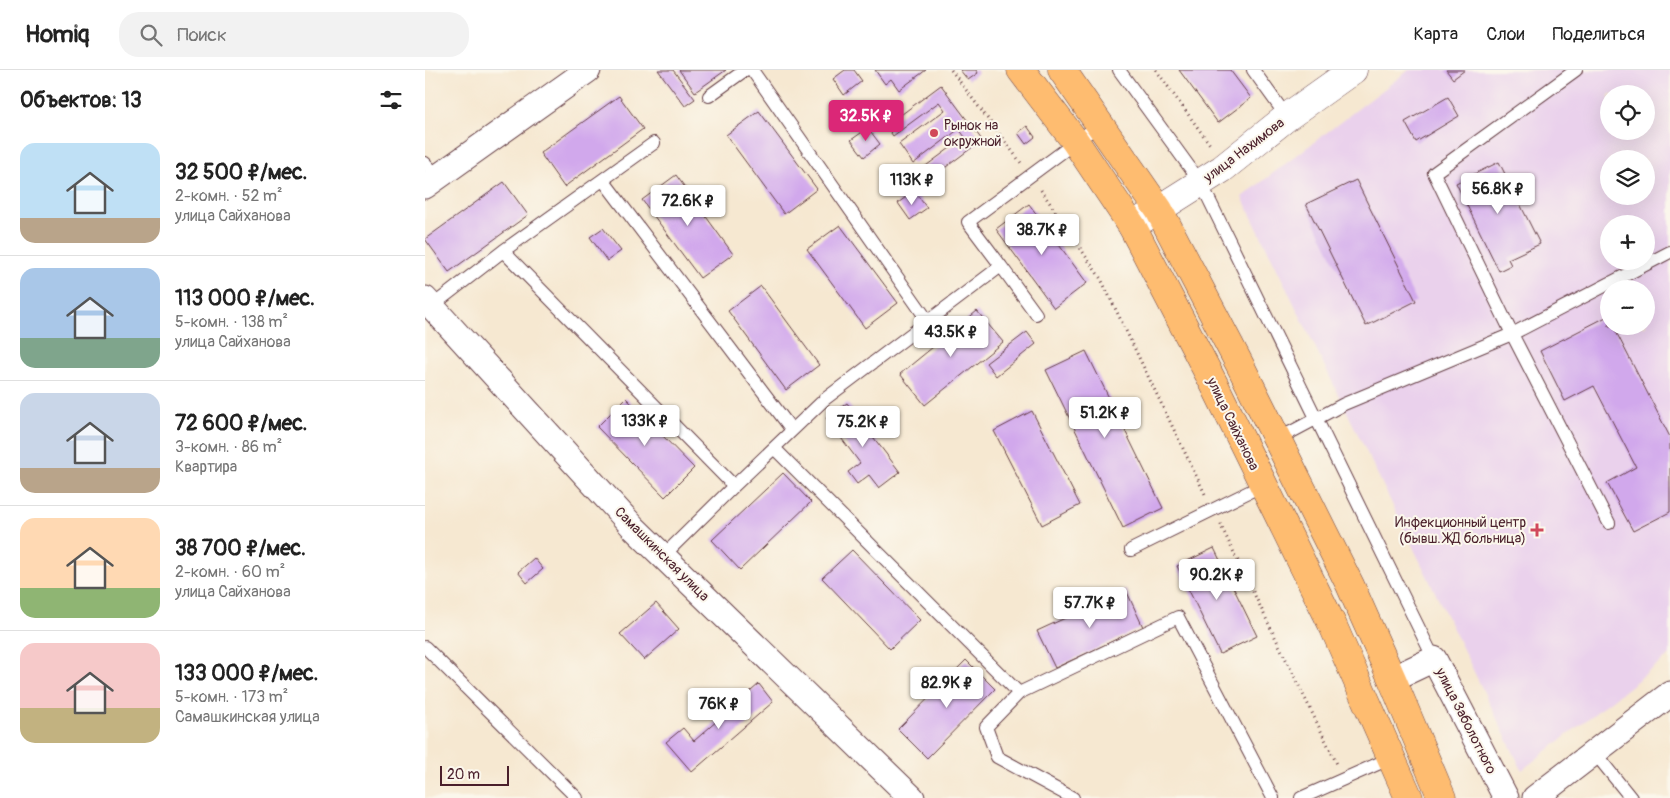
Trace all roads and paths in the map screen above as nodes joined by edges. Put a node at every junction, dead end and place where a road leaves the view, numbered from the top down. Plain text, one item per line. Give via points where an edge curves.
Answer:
1 (588, 70) edge
2 (745, 70) edge
3 (752, 70) edge
4 (951, 70) edge
5 (1021, 70) edge
6 (1063, 70) edge
7 (1119, 70) edge
8 (1157, 70) edge
9 (1253, 70) edge
10 (1353, 70) edge
11 (1576, 70) edge
12 (709, 96) dead end
13 (1287, 117) junction
14 (1100, 124) junction
15 (1075, 141) junction
16 (653, 144) dead end
17 (429, 175) edge
18 (1030, 175) junction
19 (1212, 176) junction
20 (603, 180) junction
21 (1159, 210) junction
22 (1132, 226) junction
23 (503, 251) junction
24 (1670, 252) edge
25 (1001, 266) junction
26 (428, 302) edge
27 (1036, 314) dead end
28 (928, 321) junction
29 (1512, 334) junction
30 (1316, 419) junction
31 (792, 430) junction
32 (1278, 439) junction
33 (774, 448) junction
34 (1263, 485) junction
35 (734, 486) junction
36 (1213, 510) junction
37 (1609, 523) dead end
38 (1131, 550) dead end
39 (663, 556) junction
40 (425, 647) edge
41 (1434, 659) junction
42 (1392, 679) junction
43 (1019, 693) junction
44 (1670, 694) edge
45 (1595, 752) junction
46 (1391, 758) junction
47 (1344, 779) junction
48 (577, 798) edge
49 (912, 798) edge
50 (1073, 798) edge
51 (1273, 798) edge
52 (1301, 798) edge
53 (1409, 798) edge
54 (1442, 798) edge
55 (1506, 798) edge
56 (1535, 798) edge
57 (1631, 798) edge

1 - 17 street
2 - 12 lane
3 - 28 lane
4 - 18 path
5 - 15 main road, улица Сайханова
6 - 14 main road
7 - 19 lane
8 - 19 path via 1211,145
9 - 13 lane
10 - 13 street, улица Нахимова
11 - 29 lane via 1433,173
13 - 19 street, улица Нахимова
14 - 15 lane
14 - 21 main road
15 - 18 lane
15 - 22 main road, улица Сайханова
16 - 20 lane
18 - 25 lane via 968,222
18 - 36 path via 1101,280
19 - 21 street, улица Нахимова
19 - 30 lane
20 - 23 lane
20 - 31 lane
21 - 22 street, улица Нахимова
21 - 32 main road
22 - 34 main road, улица Сайханова
23 - 26 lane
23 - 35 lane
24 - 29 lane
25 - 27 lane
25 - 28 lane
26 - 39 street, Самашкинская улица
28 - 31 lane via 825,399
29 - 30 lane via 1343,404
29 - 37 lane
30 - 32 lane
30 - 41 lane
31 - 33 lane
32 - 42 main road
33 - 35 lane
33 - 43 lane
34 - 36 lane
34 - 46 main road, улица Сайханова via 1333,626
35 - 39 lane
36 - 38 lane
36 - 47 path
39 - 49 street, Самашкинская улица
40 - 48 lane
41 - 42 street, улица Заболотного
41 - 55 street, улица Заболотного
42 - 54 main road
43 - 50 lane via 986,727 997,756
43 - 51 lane via 1178,617
44 - 45 street
45 - 56 street
45 - 57 lane
46 - 47 lane
46 - 53 main road, улица Сайханова
47 - 52 lane

